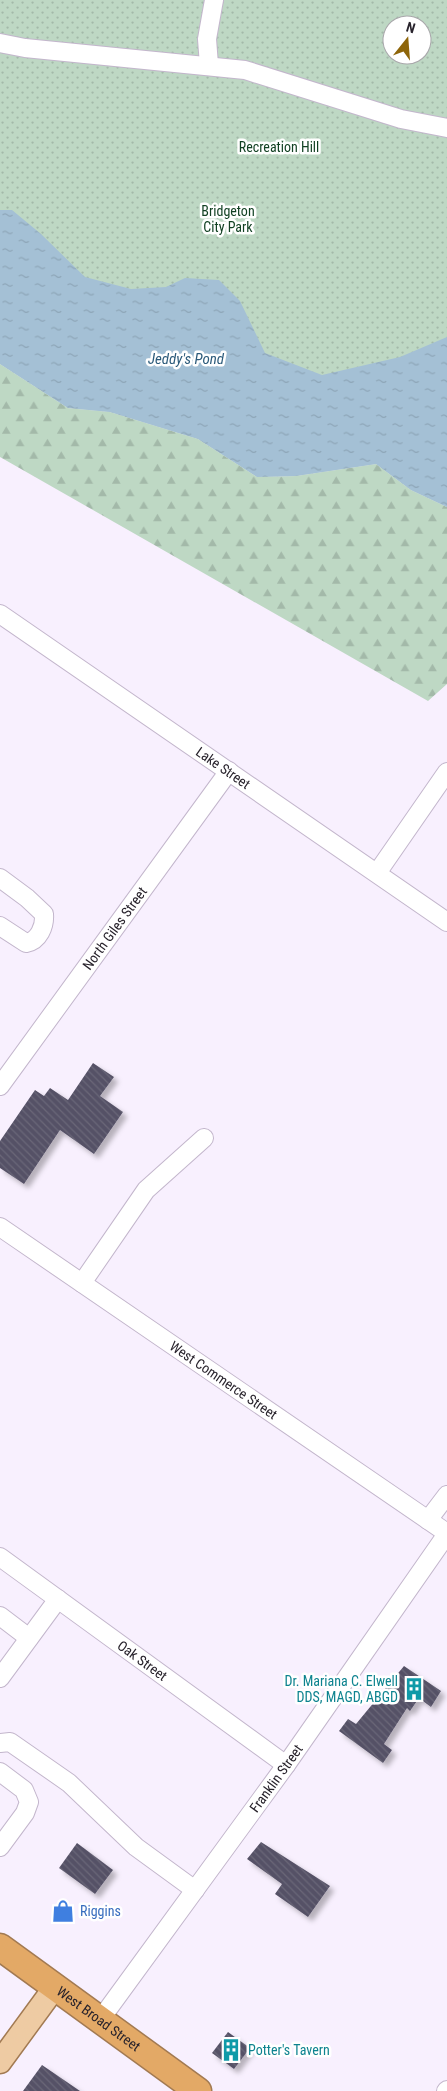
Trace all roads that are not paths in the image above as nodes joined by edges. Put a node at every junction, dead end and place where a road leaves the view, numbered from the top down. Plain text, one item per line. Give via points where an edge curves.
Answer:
1 (214, 0) edge
2 (0, 43) edge
3 (208, 65) junction
4 (447, 128) edge
5 (0, 614) edge
6 (228, 771) junction
7 (447, 772) edge
8 (377, 873) junction
9 (0, 878) edge
10 (447, 922) edge
11 (0, 926) edge
12 (0, 1086) edge
13 (204, 1138) dead end
14 (0, 1227) edge
15 (82, 1283) junction
16 (447, 1495) edge
17 (428, 1520) junction
18 (447, 1534) edge
19 (0, 1557) edge
20 (58, 1600) junction
21 (0, 1616) edge
22 (29, 1638) junction
23 (0, 1678) edge
24 (0, 1743) edge
25 (286, 1765) junction
26 (0, 1772) edge
27 (0, 1847) edge
28 (195, 1890) junction
29 (0, 1947) edge
30 (55, 1986) junction
31 (100, 2020) junction
32 (0, 2062) edge
33 (198, 2091) edge

1 - 3 street via 207,39
2 - 3 street via 107,57
3 - 4 street via 245,70 401,120
5 - 6 street, Lake Street
6 - 8 street, Lake Street
6 - 12 street, North Giles Street
7 - 8 street
8 - 10 street, Lake Street
9 - 11 street via 44,914 44,921 38,935 26,943
13 - 15 street via 146,1190
14 - 15 street, West Commerce Street
15 - 17 street, West Commerce Street
16 - 17 street
17 - 18 street, West Commerce Street
18 - 25 street, Franklin Street
19 - 20 street, Oak Street
20 - 22 street
20 - 25 street, Oak Street
21 - 22 street
22 - 23 street
24 - 28 street via 10,1742 69,1783 136,1847
25 - 28 street, Franklin Street
26 - 27 street via 24,1790 29,1802 25,1813
28 - 31 street, Franklin Street
29 - 30 highway, West Broad Street
30 - 31 highway, West Broad Street
30 - 32 main road
31 - 33 highway, West Broad Street

